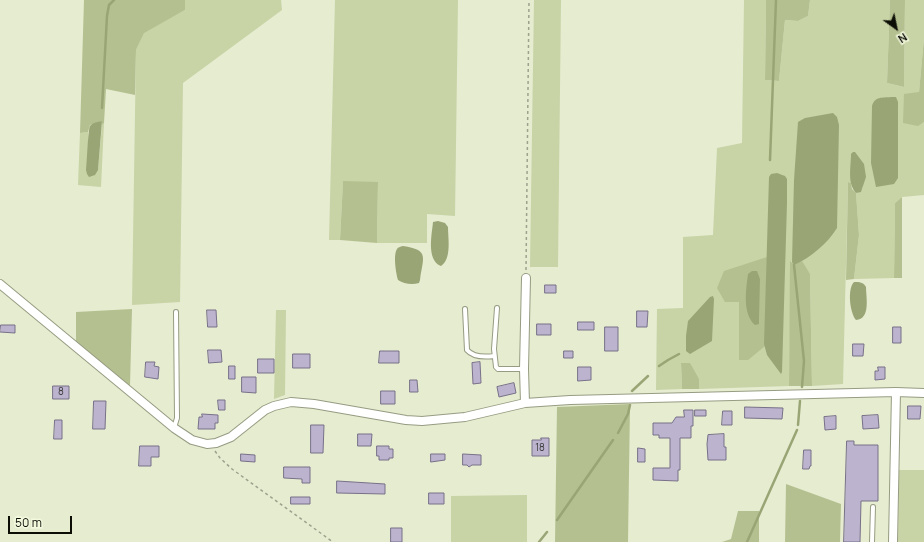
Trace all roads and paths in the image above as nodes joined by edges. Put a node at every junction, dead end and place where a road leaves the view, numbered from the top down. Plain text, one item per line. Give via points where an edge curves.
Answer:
1 (528, 0) edge
2 (526, 278) joint
3 (0, 284) edge
4 (497, 308) dead end
5 (465, 309) dead end
6 (176, 312) dead end
7 (494, 356) junction
8 (524, 369) junction
9 (896, 392) junction
10 (924, 393) edge
11 (525, 403) junction
12 (174, 428) junction
13 (212, 443) junction
14 (873, 507) dead end
15 (333, 542) edge
16 (872, 542) edge
17 (892, 542) edge

1 - 2 path
2 - 8 street
3 - 12 street
4 - 7 lane
5 - 7 lane via 467,350 477,355
6 - 12 lane via 177,418
7 - 8 lane via 498,369
8 - 11 street
9 - 10 street
9 - 11 street
9 - 17 street
11 - 13 street via 465,417 422,421 291,402 265,410 231,437
12 - 13 street via 192,440
13 - 15 path via 220,458 232,469
14 - 16 lane

